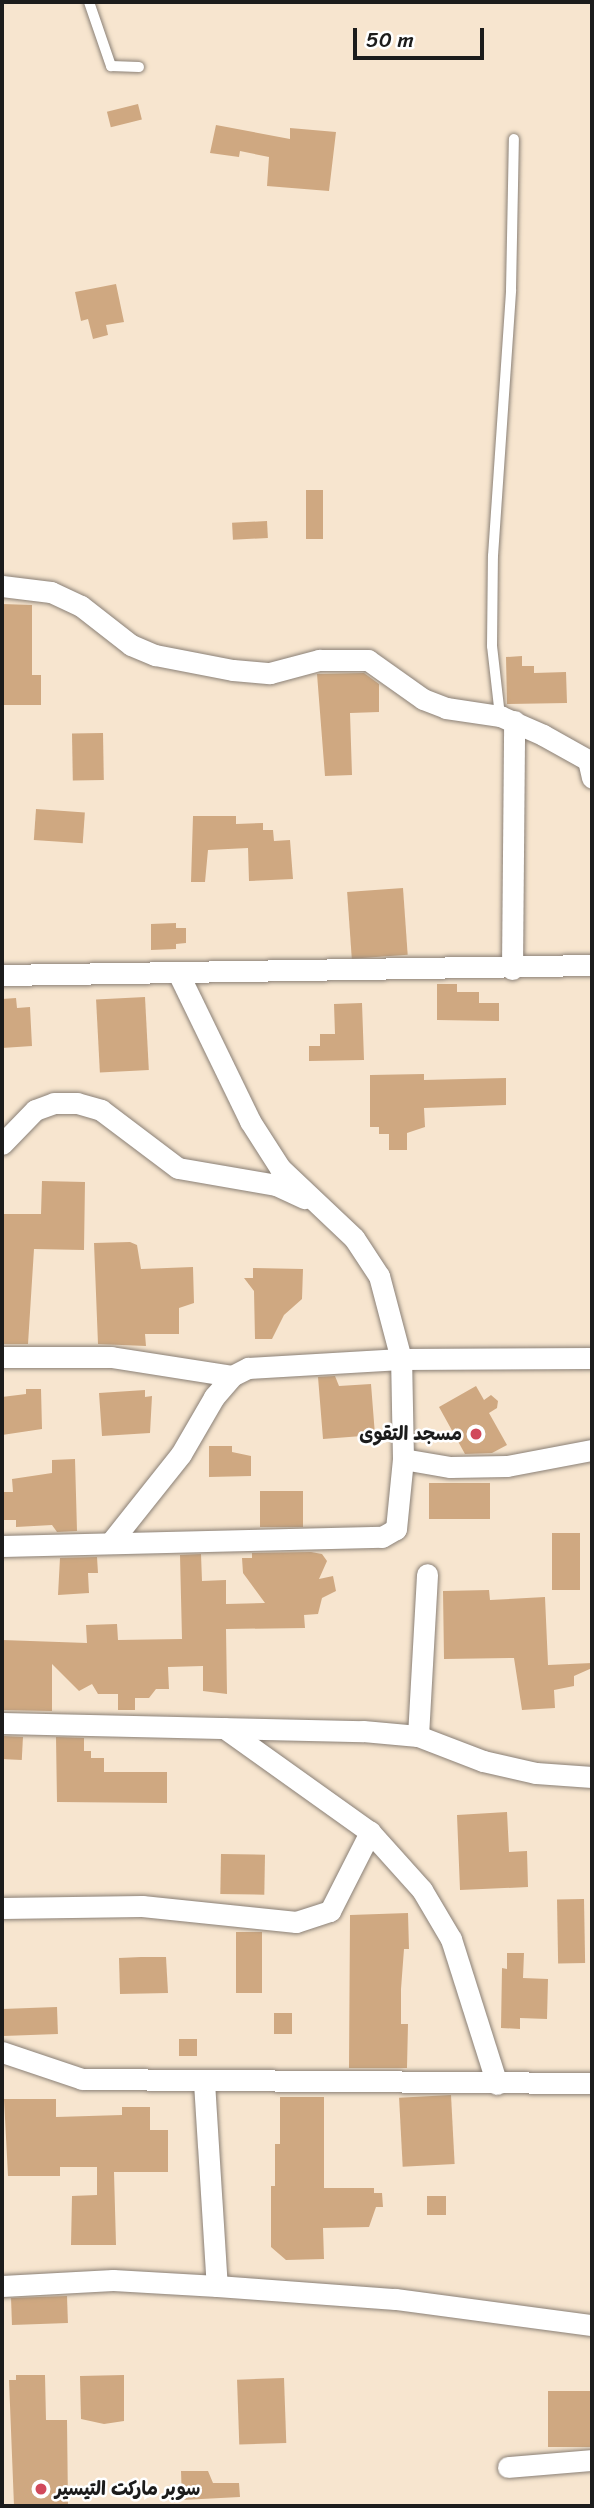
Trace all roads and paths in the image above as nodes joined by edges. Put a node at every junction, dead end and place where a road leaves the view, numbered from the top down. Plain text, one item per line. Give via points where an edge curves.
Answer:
1 (89, 2) edge
2 (139, 68) dead end
3 (514, 139) dead end
4 (2, 586) edge
5 (507, 718) junction
6 (592, 778) edge
7 (592, 965) edge
8 (512, 969) junction
9 (2, 975) edge
10 (179, 975) junction
11 (2, 1144) edge
12 (316, 1203) junction
13 (2, 1357) edge
14 (592, 1358) edge
15 (401, 1359) junction
16 (232, 1376) junction
17 (592, 1450) edge
18 (403, 1458) junction
19 (111, 1542) junction
20 (2, 1546) edge
21 (427, 1574) dead end
22 (2, 1723) edge
23 (224, 1728) junction
24 (418, 1736) junction
25 (592, 1777) edge
26 (370, 1832) junction
27 (2, 1908) edge
28 (2, 2052) edge
29 (204, 2082) junction
30 (592, 2082) edge
31 (497, 2084) junction
32 (2, 2286) edge
33 (217, 2286) junction
34 (592, 2325) edge
35 (592, 2460) edge
36 (508, 2467) dead end

1 - 2 lane via 111,66
3 - 5 lane via 511,290 493,556 492,646
4 - 5 street via 51,592 81,606 131,645 155,654 270,673 319,660 368,660 424,699 446,708
5 - 6 street via 588,760
5 - 8 street
7 - 8 street
8 - 10 street
9 - 10 street
10 - 12 street via 250,1121 280,1168
11 - 12 street via 35,1110 54,1103 77,1103 101,1110 178,1168 276,1185
12 - 15 street via 354,1238 379,1276
13 - 16 street via 111,1357
14 - 15 street
15 - 16 street via 248,1368
15 - 18 street
16 - 19 street via 214,1397 181,1454
17 - 18 street via 507,1465 450,1467
18 - 19 street via 396,1529 382,1537
19 - 20 street
21 - 24 street
22 - 23 street
23 - 24 street
23 - 26 street
24 - 25 street via 483,1761 536,1773
26 - 27 street via 330,1911 296,1922 142,1906
26 - 31 street via 422,1890 450,1939
28 - 29 street via 82,2079
29 - 31 street
29 - 33 street
30 - 31 street
32 - 33 street via 113,2280
33 - 34 street via 396,2300
35 - 36 street

